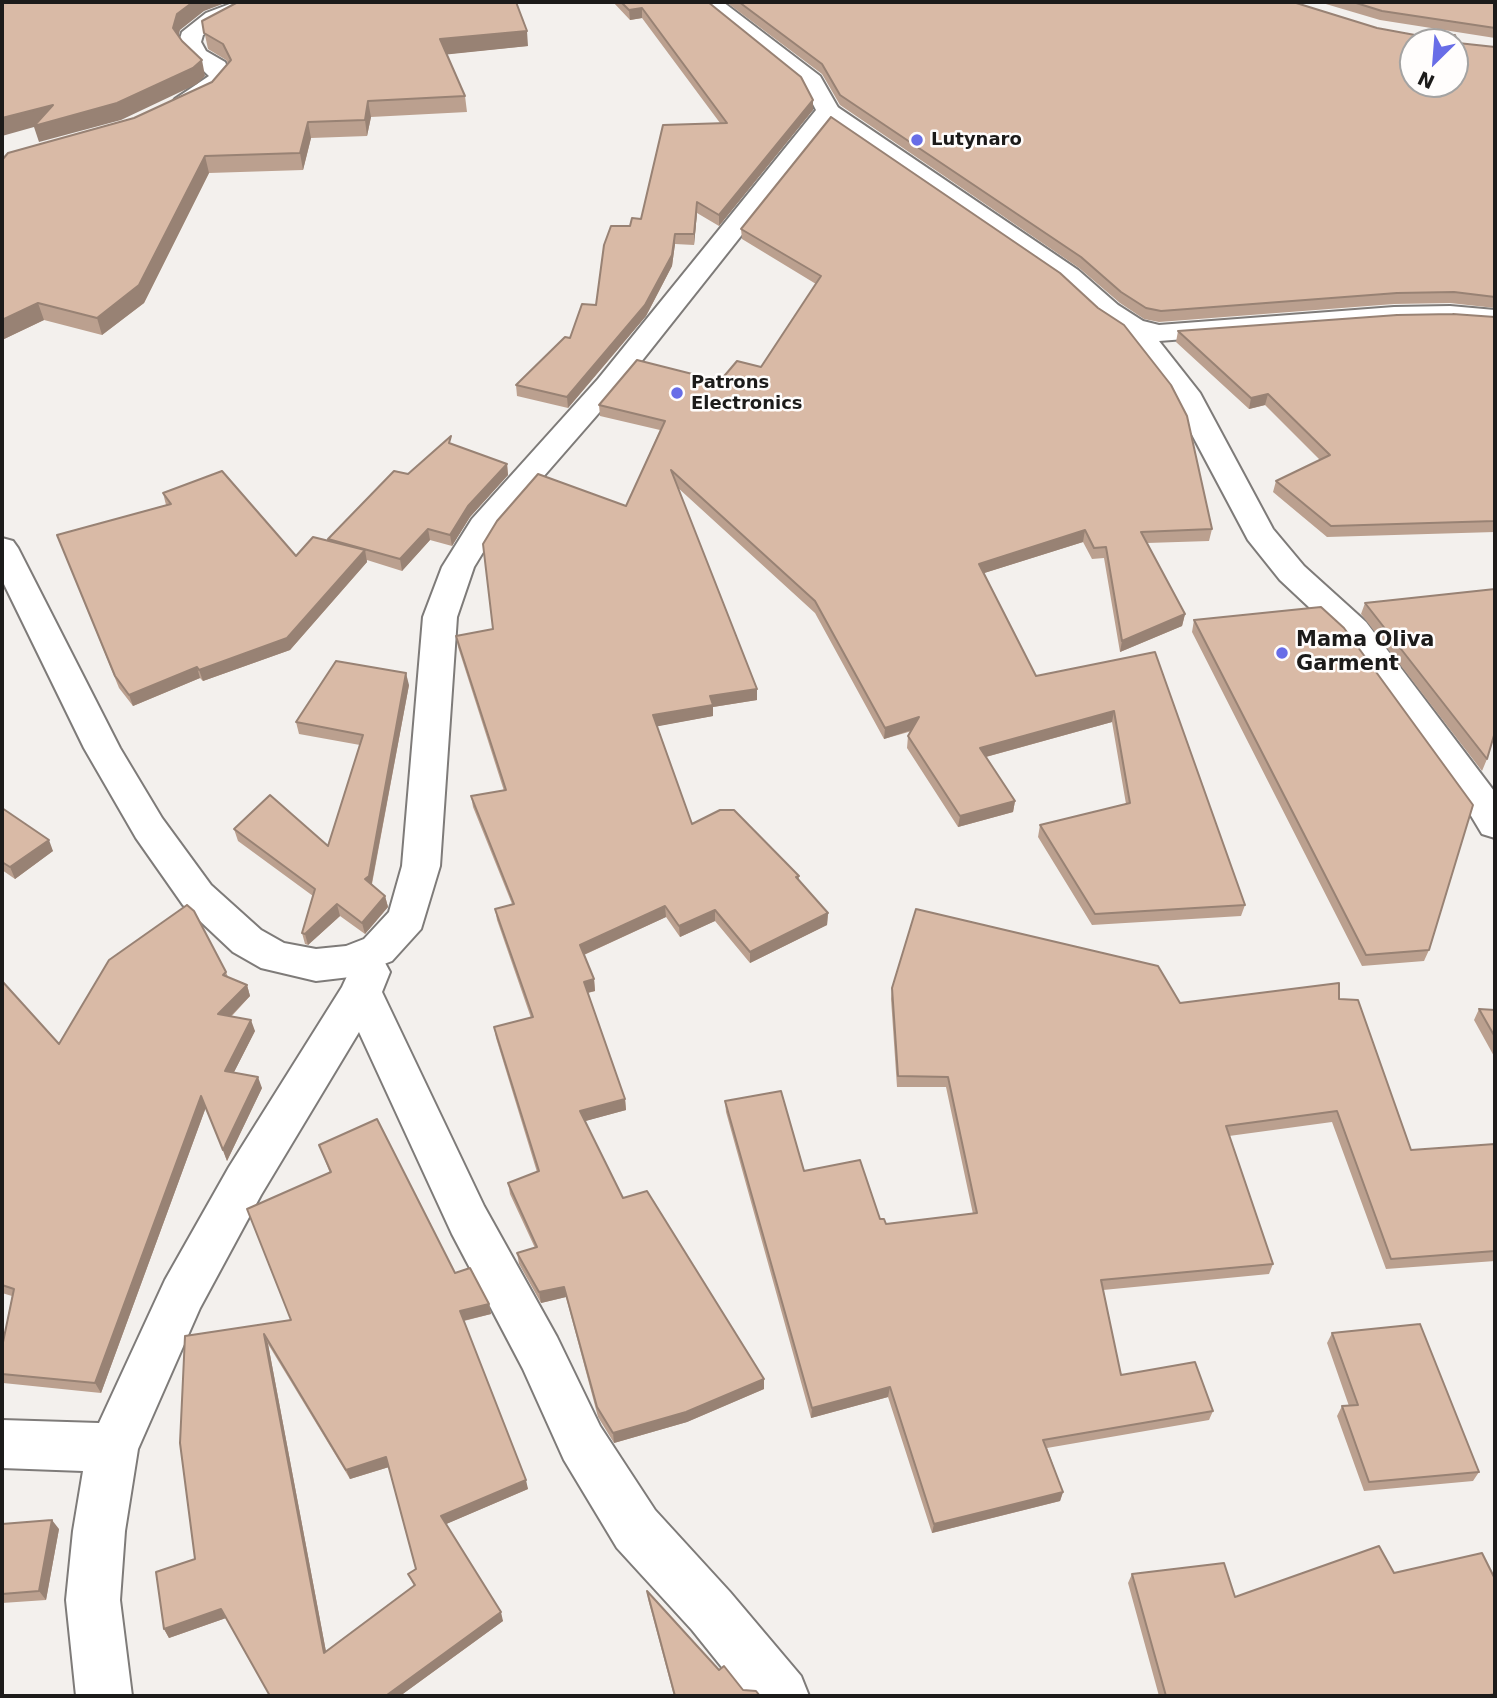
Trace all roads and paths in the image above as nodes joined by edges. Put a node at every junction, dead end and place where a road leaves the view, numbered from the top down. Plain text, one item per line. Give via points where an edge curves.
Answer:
1 (253, 2) edge
2 (710, 2) edge
3 (828, 111) junction
4 (158, 115) edge
5 (1495, 318) edge
6 (1134, 328) junction
7 (2, 548) edge
8 (1495, 824) edge
9 (370, 971) junction
10 (2, 1444) edge
11 (113, 1448) junction
12 (104, 1696) edge
13 (781, 1696) edge

1 - 4 street via 193,32 190,42 198,55 217,67 221,77 206,92
2 - 3 street via 812,81
3 - 6 street via 1048,261
3 - 9 street via 608,385 484,526 458,567 439,617 421,866 407,918
5 - 6 street via 1394,315 1158,333
6 - 8 street via 1185,393 1259,533 1292,573 1354,631
7 - 9 street via 102,748 149,828 197,895 247,941 275,957 316,965 350,961
9 - 11 street via 182,1295
9 - 13 street via 468,1220 540,1353 582,1443 636,1529
10 - 11 street
11 - 12 street via 93,1600

